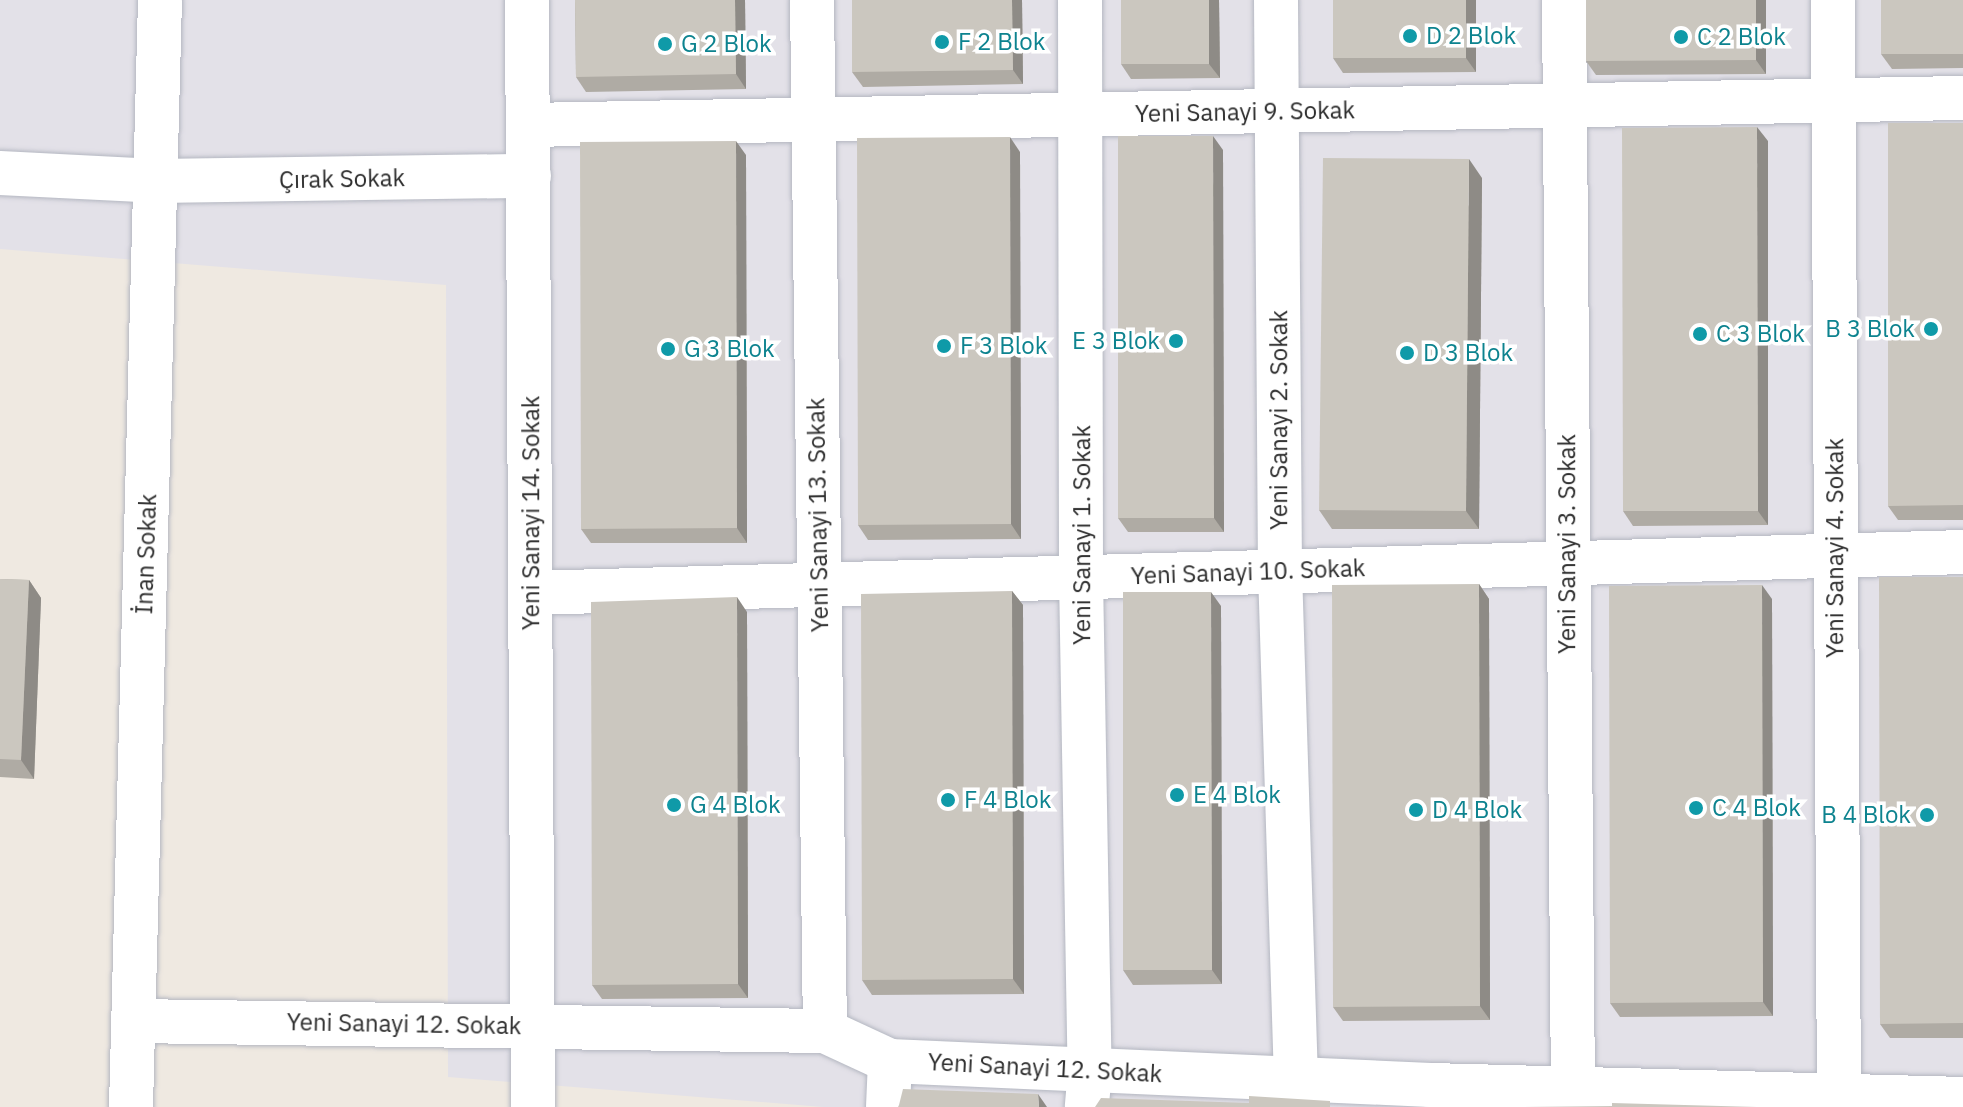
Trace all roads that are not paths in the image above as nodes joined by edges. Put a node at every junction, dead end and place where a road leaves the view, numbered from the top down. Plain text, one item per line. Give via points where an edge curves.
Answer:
1 (160, 0) edge
2 (527, 0) edge
3 (812, 0) edge
4 (1080, 0) edge
5 (1276, 0) edge
6 (1564, 0) edge
7 (1833, 0) edge
8 (1963, 98) edge
9 (1833, 101) junction
10 (1565, 106) junction
11 (1277, 111) junction
12 (1080, 115) junction
13 (813, 120) junction
14 (528, 125) junction
15 (0, 173) edge
16 (529, 176) junction
17 (156, 181) junction
18 (1963, 552) edge
19 (1835, 555) junction
20 (1567, 563) junction
21 (1280, 571) junction
22 (1081, 577) junction
23 (819, 585) junction
24 (532, 593) junction
25 (133, 1021) junction
26 (532, 1025) junction
27 (825, 1031) junction
28 (890, 1061) junction
29 (1296, 1079) junction
30 (1089, 1088) edge
31 (1573, 1089) junction
32 (1245, 1092) edge
33 (1430, 1096) edge
34 (1839, 1096) junction
35 (1615, 1099) edge
36 (1963, 1099) edge
37 (1791, 1101) edge
38 (131, 1107) edge
39 (533, 1107) edge
40 (888, 1107) edge

1 - 17 street, İnan Sokak
2 - 14 street, Yeni Sanayi 14. Sokak
3 - 13 street, Yeni Sanayi 13. Sokak
4 - 12 street, Yeni Sanayi 1. Sokak
5 - 11 street, Yeni Sanayi 2. Sokak
6 - 10 street, Yeni Sanayi 3. Sokak
7 - 9 street, Yeni Sanayi 4. Sokak
8 - 9 street, Yeni Sanayi 9. Sokak
9 - 10 street, Yeni Sanayi 9. Sokak
9 - 19 street, Yeni Sanayi 4. Sokak
10 - 11 street, Yeni Sanayi 9. Sokak
10 - 20 street, Yeni Sanayi 3. Sokak
11 - 12 street, Yeni Sanayi 9. Sokak
11 - 21 street, Yeni Sanayi 2. Sokak
12 - 13 street, Yeni Sanayi 9. Sokak
12 - 22 street, Yeni Sanayi 1. Sokak
13 - 14 street, Yeni Sanayi 9. Sokak
13 - 23 street, Yeni Sanayi 13. Sokak
14 - 16 street, Yeni Sanayi 14. Sokak
15 - 17 street, Çırak Sokak
16 - 17 street, Çırak Sokak
16 - 24 street, Yeni Sanayi 14. Sokak
17 - 25 street, İnan Sokak
18 - 19 street, Yeni Sanayi 10. Sokak
19 - 20 street, Yeni Sanayi 10. Sokak
19 - 34 street, Yeni Sanayi 4. Sokak
20 - 21 street, Yeni Sanayi 10. Sokak
20 - 31 street, Yeni Sanayi 3. Sokak
21 - 22 street, Yeni Sanayi 10. Sokak
21 - 29 street, Yeni Sanayi 2. Sokak
22 - 23 street, Yeni Sanayi 10. Sokak
22 - 30 street, Yeni Sanayi 1. Sokak
23 - 24 street, Yeni Sanayi 10. Sokak
23 - 27 street, Yeni Sanayi 13. Sokak
24 - 26 street, Yeni Sanayi 14. Sokak
25 - 26 street, Yeni Sanayi 12. Sokak
25 - 38 street, İnan Sokak
26 - 27 street, Yeni Sanayi 12. Sokak
26 - 39 street, Yeni Sanayi 14. Sokak
27 - 28 street, Yeni Sanayi 12. Sokak
28 - 30 street, Yeni Sanayi 12. Sokak
28 - 40 street
29 - 32 street, Yeni Sanayi 12. Sokak
29 - 33 street, Yeni Sanayi 12. Sokak
30 - 32 street, Yeni Sanayi 12. Sokak
31 - 33 street, Yeni Sanayi 12. Sokak
31 - 35 street, Yeni Sanayi 12. Sokak
34 - 36 street, Yeni Sanayi 12. Sokak
34 - 37 street, Yeni Sanayi 12. Sokak
35 - 37 street, Yeni Sanayi 12. Sokak

